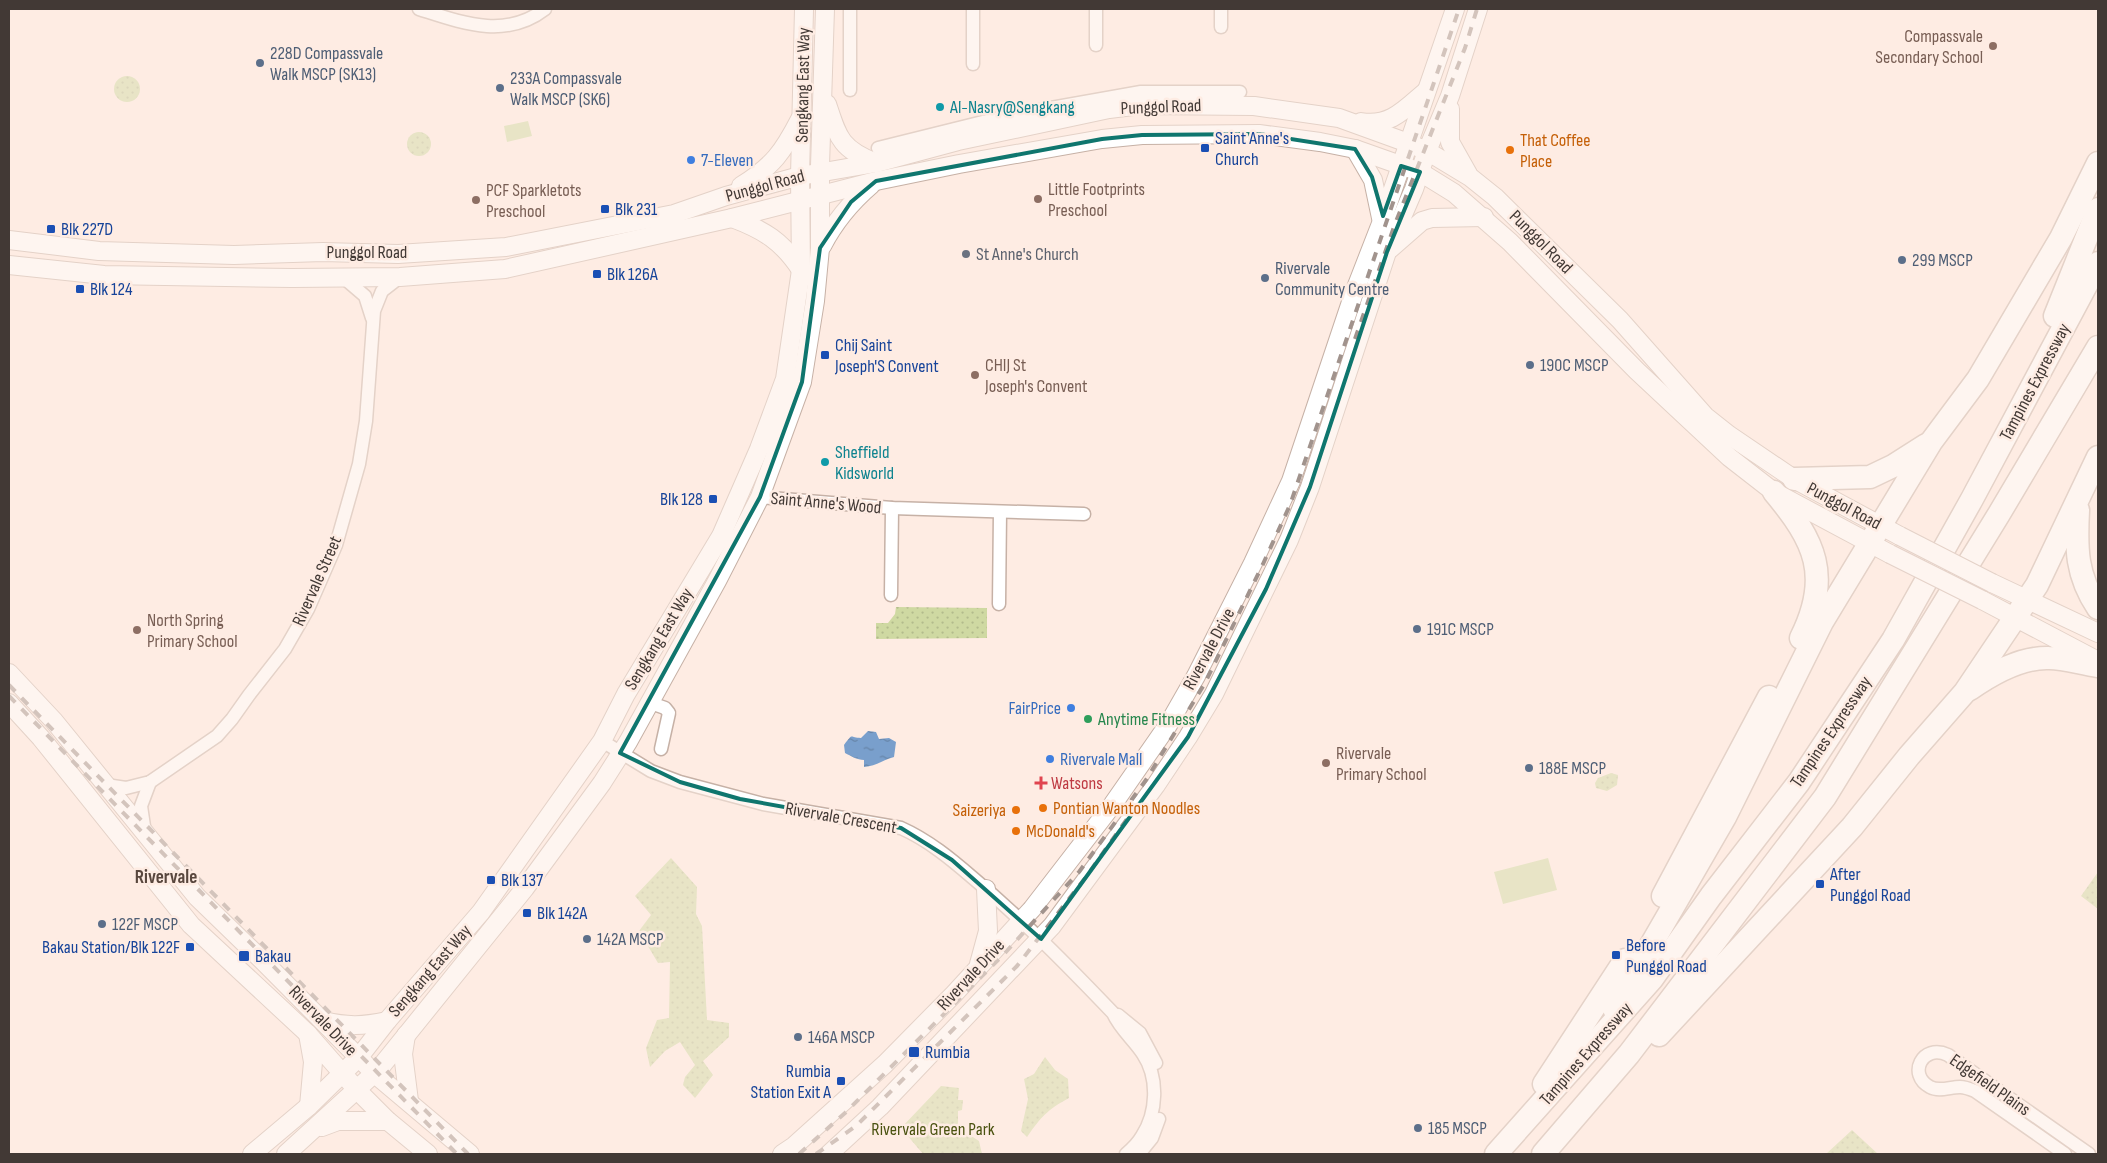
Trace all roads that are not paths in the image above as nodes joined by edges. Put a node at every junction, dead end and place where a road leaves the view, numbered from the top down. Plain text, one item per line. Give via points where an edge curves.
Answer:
1 (419, 9) edge
2 (545, 9) edge
3 (804, 9) edge
4 (825, 9) edge
5 (850, 9) edge
6 (973, 9) edge
7 (1096, 9) edge
8 (1221, 9) edge
9 (1455, 9) edge
10 (1478, 9) edge
11 (1221, 28) dead end
12 (1096, 45) dead end
13 (973, 64) dead end
14 (850, 90) dead end
15 (1427, 91) junction
16 (1240, 92) dead end
17 (823, 94) junction
18 (1450, 96) junction
19 (1225, 99) junction
20 (802, 114) junction
21 (1339, 118) junction
22 (1408, 142) junction
23 (1355, 148) junction
24 (1427, 151) junction
25 (877, 155) junction
26 (2098, 163) edge
27 (1401, 166) junction
28 (1420, 172) junction
29 (820, 173) junction
30 (800, 176) junction
31 (1470, 177) junction
32 (876, 181) junction
33 (726, 196) junction
34 (820, 196) junction
35 (801, 201) junction
36 (2098, 209) edge
37 (732, 218) junction
38 (1484, 218) junction
39 (1382, 221) junction
40 (9, 240) edge
41 (820, 248) junction
42 (1387, 252) junction
43 (2098, 262) edge
44 (9, 265) edge
45 (801, 270) junction
46 (400, 277) junction
47 (344, 278) junction
48 (373, 323) junction
49 (2098, 347) edge
50 (2043, 364) junction
51 (1931, 442) junction
52 (2098, 457) edge
53 (1794, 479) junction
54 (1774, 492) junction
55 (760, 497) junction
56 (2078, 502) junction
57 (892, 508) junction
58 (1000, 512) junction
59 (1084, 514) dead end
60 (1875, 535) junction
61 (891, 595) dead end
62 (999, 604) dead end
63 (2022, 608) junction
64 (2098, 608) edge
65 (2098, 634) edge
66 (2098, 661) edge
67 (1786, 666) junction
68 (2098, 666) edge
69 (9, 674) edge
70 (1965, 692) junction
71 (648, 702) junction
72 (1782, 702) junction
73 (9, 703) edge
74 (1766, 738) junction
75 (602, 741) junction
76 (661, 749) dead end
77 (620, 753) junction
78 (150, 782) junction
79 (106, 784) junction
80 (1718, 790) junction
81 (146, 836) junction
82 (986, 889) junction
83 (1022, 920) junction
84 (1041, 940) junction
85 (979, 967) junction
86 (1113, 1013) junction
87 (324, 1021) junction
88 (387, 1021) junction
89 (308, 1033) junction
90 (406, 1035) junction
91 (1596, 1040) junction
92 (1629, 1054) junction
93 (359, 1057) junction
94 (343, 1073) junction
95 (375, 1074) junction
96 (358, 1090) junction
97 (408, 1101) junction
98 (309, 1106) junction
99 (388, 1121) junction
100 (314, 1130) junction
101 (1498, 1153) edge
102 (252, 1154) edge
103 (286, 1154) edge
104 (428, 1154) edge
105 (470, 1154) edge
106 (782, 1154) edge
107 (829, 1154) edge
108 (1126, 1154) edge
109 (1139, 1154) edge
110 (1543, 1154) edge
111 (2065, 1154) edge
112 (2089, 1154) edge

1 - 2 street via 483,27 513,23
3 - 20 main road, Sengkang East Way
4 - 17 main road, Sengkang East Way
5 - 14 street
6 - 13 street
7 - 12 street
8 - 11 street
9 - 15 main road, Rivervale Drive
10 - 18 main road
15 - 21 main road via 1397,117 1367,123
15 - 22 main road, Rivervale Drive
16 - 19 street
17 - 25 main road via 845,146 858,156
17 - 29 main road, Sengkang East Way
18 - 24 main road, Rivervale Drive
18 - 31 main road via 1450,142
19 - 21 main road, Punggol Road
19 - 25 main road, Punggol Road via 1141,98 1109,109 1013,122
20 - 30 main road, Sengkang East Way
20 - 33 main road via 773,163
21 - 22 main road, Punggol Road
22 - 24 main road, Punggol Road
22 - 27 main road, Rivervale Drive
23 - 27 main road, Punggol Road
23 - 32 main road, Punggol Road via 1259,134 1142,135 1012,154
23 - 39 main road via 1373,180
24 - 28 main road, Rivervale Drive
24 - 31 main road, Punggol Road
25 - 29 main road, Punggol Road
26 - 51 highway via 2061,238 1978,379
27 - 28 main road, Punggol Road
27 - 39 main road, Rivervale Drive
28 - 38 main road, Punggol Road via 1454,193
28 - 42 main road, Rivervale Drive
29 - 30 main road, Punggol Road
29 - 34 main road, Sengkang East Way
30 - 33 main road, Punggol Road
30 - 35 main road, Sengkang East Way
31 - 53 main road, Punggol Road via 1495,197 1620,320 1705,416
32 - 34 main road, Punggol Road
32 - 41 main road via 851,202
33 - 40 main road, Punggol Road via 674,214 506,247 398,254 234,255 99,251
34 - 35 main road, Punggol Road
34 - 41 main road, Sengkang East Way
35 - 37 main road, Punggol Road
35 - 45 main road, Sengkang East Way
36 - 50 highway via 2042,348
37 - 45 main road via 761,229 790,252
37 - 46 main road, Punggol Road via 505,269
38 - 42 main road via 1432,218 1422,222
38 - 54 main road, Punggol Road via 1694,426
39 - 83 main road, Rivervale Drive via 1290,481 1208,653 1168,725 1142,763 1070,862
41 - 55 main road, Sengkang East Way via 802,382
42 - 84 main road, Rivervale Drive via 1310,487 1281,557 1218,685 1156,785
43 - 50 highway, Tampines Expressway
44 - 47 main road, Punggol Road via 104,275
45 - 75 main road, Sengkang East Way via 785,379 747,475 721,536 626,694
46 - 47 main road, Punggol Road
46 - 48 street, Rivervale Street via 386,287 376,302
47 - 48 street, Rivervale Street via 365,296
48 - 78 street, Rivervale Street via 366,421 359,464 336,545 308,608 285,649 217,736
49 - 92 highway, Tampines Expressway via 1825,797
50 - 91 highway, Tampines Expressway via 1893,640 1799,782 1652,979
51 - 53 highway via 1870,477
51 - 60 highway
52 - 56 highway
53 - 60 main road, Punggol Road
54 - 60 main road, Punggol Road
54 - 67 highway via 1797,520 1811,545 1817,567 1817,590 1809,620
55 - 57 street, Saint Anne's Wood
55 - 71 main road, Sengkang East Way via 717,581
56 - 63 highway
56 - 64 highway via 2078,564
57 - 58 street, Saint Anne's Wood
57 - 61 street, Saint Anne's Wood
58 - 59 street, Saint Anne's Wood
58 - 62 street
60 - 63 main road, Punggol Road, bridge
60 - 72 highway via 1822,622
63 - 65 main road, Punggol Road
63 - 66 main road, Punggol Road
63 - 70 highway
67 - 72 highway
67 - 80 highway
68 - 70 highway via 2051,657 2035,658 2021,662
69 - 79 main road, Rivervale Drive via 54,721
70 - 92 highway via 1852,827 1708,984 1662,1033
71 - 76 street via 665,708 669,713
71 - 77 main road, Sengkang East Way
72 - 74 highway
73 - 89 main road, Rivervale Drive via 191,925
74 - 80 highway
74 - 91 highway via 1725,817
75 - 77 street, Rivervale Crescent
75 - 88 main road, Sengkang East Way via 481,912
77 - 82 street, Rivervale Crescent via 651,771 740,799 901,828 920,836
77 - 90 main road, Sengkang East Way via 602,783 525,888
78 - 79 street, Rivervale Street via 126,788
78 - 81 street via 141,806
79 - 81 main road, Rivervale Drive
80 - 101 highway via 1646,927
81 - 87 main road, Rivervale Drive via 197,897
82 - 83 street, Rivervale Crescent
82 - 85 main road via 988,931
83 - 84 street, Rivervale Crescent
83 - 85 main road, Rivervale Drive
84 - 86 street, Rivervale Crescent
84 - 107 main road, Rivervale Drive via 880,1107
85 - 106 main road, Rivervale Drive via 885,1064
86 - 108 street, Rivervale Crescent via 1144,1056 1153,1080 1149,1124
86 - 109 street, Rivervale Crescent via 1129,1023 1146,1041 1160,1076 1159,1118 1152,1138
87 - 88 main road via 346,1026
87 - 93 main road, Rivervale Drive
88 - 93 main road, Sengkang East Way
89 - 94 main road, Rivervale Drive
89 - 98 main road via 313,1062
90 - 95 main road, Sengkang East Way
90 - 97 main road via 403,1054
91 - 101 highway, Tampines Expressway
92 - 110 highway, Tampines Expressway
93 - 94 main road, Sengkang East Way
93 - 95 main road, Rivervale Drive
94 - 96 main road, Rivervale Drive
94 - 98 main road, Sengkang East Way
95 - 96 main road, Sengkang East Way
95 - 97 main road, Rivervale Drive
96 - 99 main road, Rivervale Drive
96 - 100 main road, Sengkang East Way
97 - 105 main road, Rivervale Drive
98 - 102 main road, Sengkang East Way
99 - 100 main road via 338,1120
99 - 104 main road, Rivervale Drive
100 - 103 main road, Sengkang East Way
111 - 112 street, Edgefield Plains via 1975,1091 1963,1087 1935,1089 1926,1084 1919,1073 1921,1059 1931,1052 1948,1055

